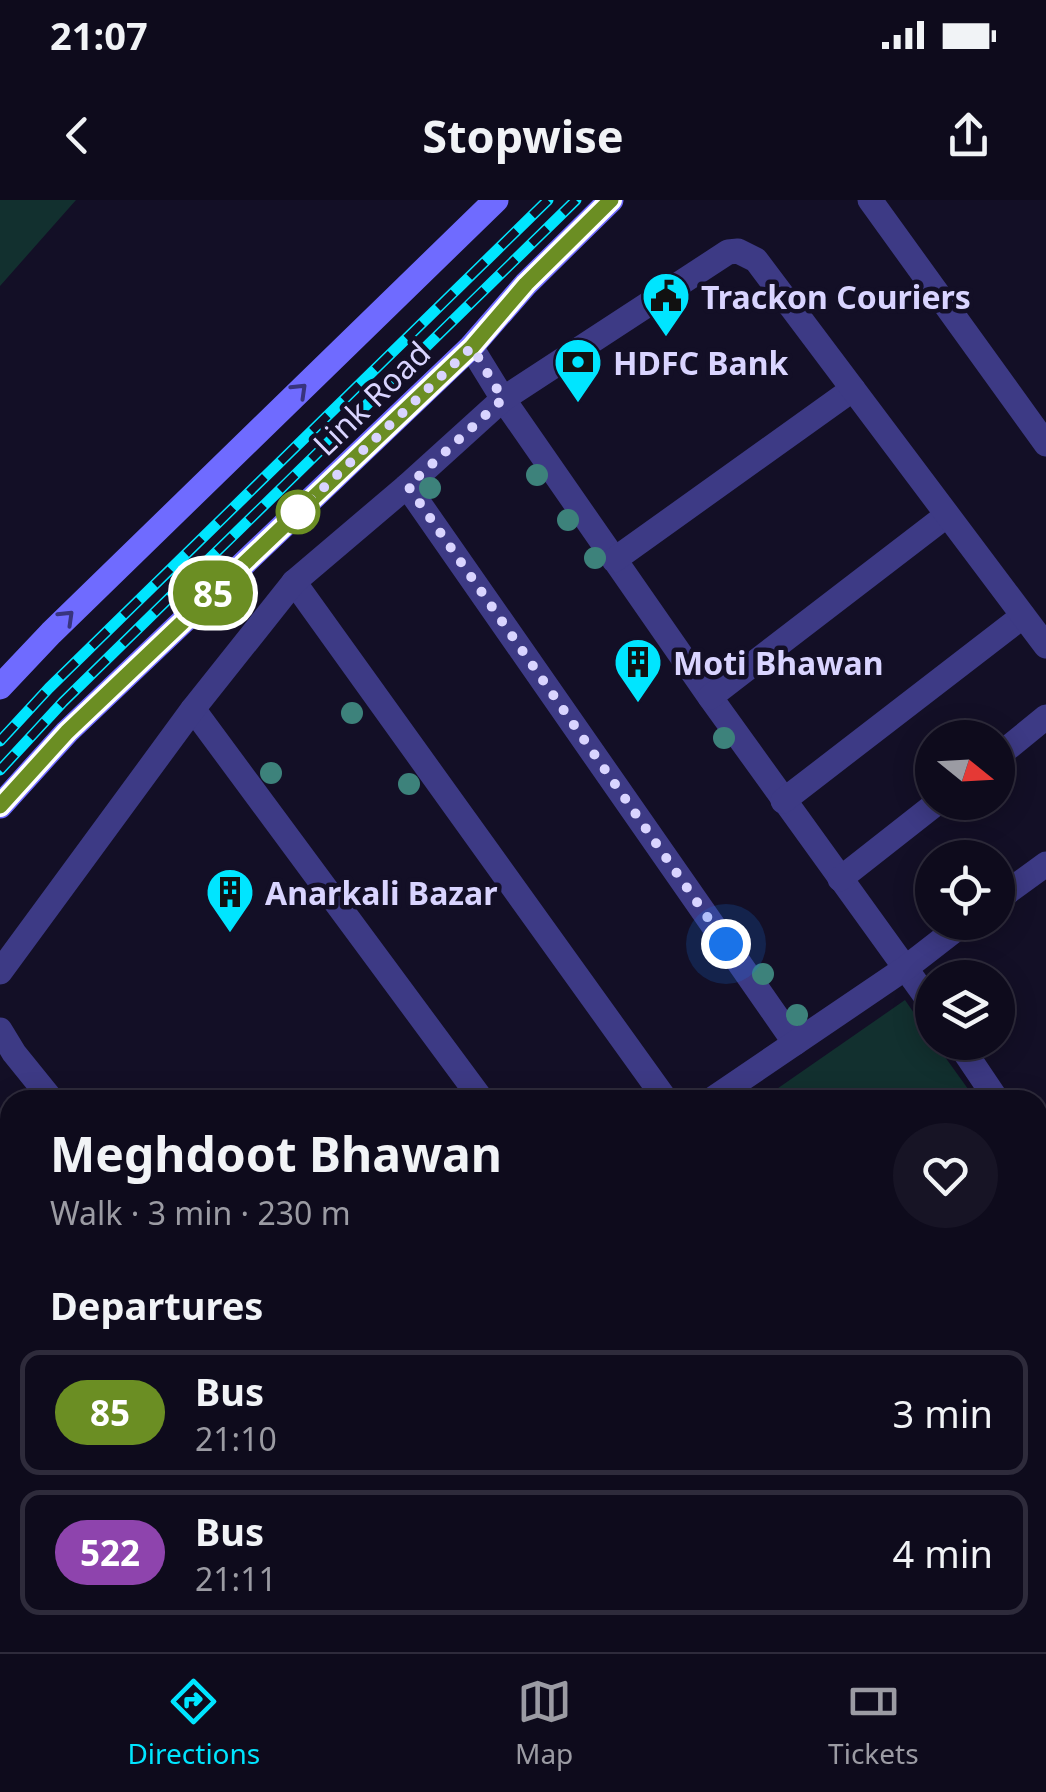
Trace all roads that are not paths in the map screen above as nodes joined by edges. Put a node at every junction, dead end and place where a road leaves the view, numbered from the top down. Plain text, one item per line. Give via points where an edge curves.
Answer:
1 (496, 200) edge
2 (611, 200) edge
3 (870, 200) edge
4 (472, 347) junction
5 (852, 389) junction
6 (503, 399) junction
7 (1046, 444) edge
8 (408, 486) junction
9 (947, 515) junction
10 (614, 560) junction
11 (294, 582) junction
12 (1023, 616) junction
13 (1046, 646) edge
14 (0, 688) edge
15 (710, 698) junction
16 (193, 709) junction
17 (1046, 718) edge
18 (1015, 743) edge
19 (783, 801) junction
20 (0, 806) edge
21 (915, 820) edge
22 (1046, 864) edge
23 (840, 880) junction
24 (1015, 886) edge
25 (941, 940) edge
26 (907, 967) junction
27 (0, 972) edge
28 (915, 979) edge
29 (0, 1030) edge
30 (795, 1043) junction
31 (970, 1060) edge
32 (44, 1090) edge
33 (475, 1090) edge
34 (659, 1090) edge
35 (726, 1090) edge
36 (990, 1090) edge

14 -> 1 main road, Link Road
2 - 4 main road, Link Road
3 - 7 street
4 - 6 street
4 - 20 main road, Link Road via 67,732
5 - 6 street via 756,260 738,251
5 - 9 street
5 - 10 street
6 - 8 street
6 - 10 street
8 - 11 street
8 - 30 street
9 - 12 street
9 - 15 street
10 - 15 street
11 - 16 street
11 - 34 street
12 - 13 street
12 - 19 street
15 - 19 street
16 - 27 street
16 - 33 street
17 - 18 street
19 - 23 street
21 - 23 street
22 - 24 street
23 - 26 street
25 - 26 street
26 - 28 street
26 - 30 street
29 - 32 street
30 - 35 street
31 - 36 street

